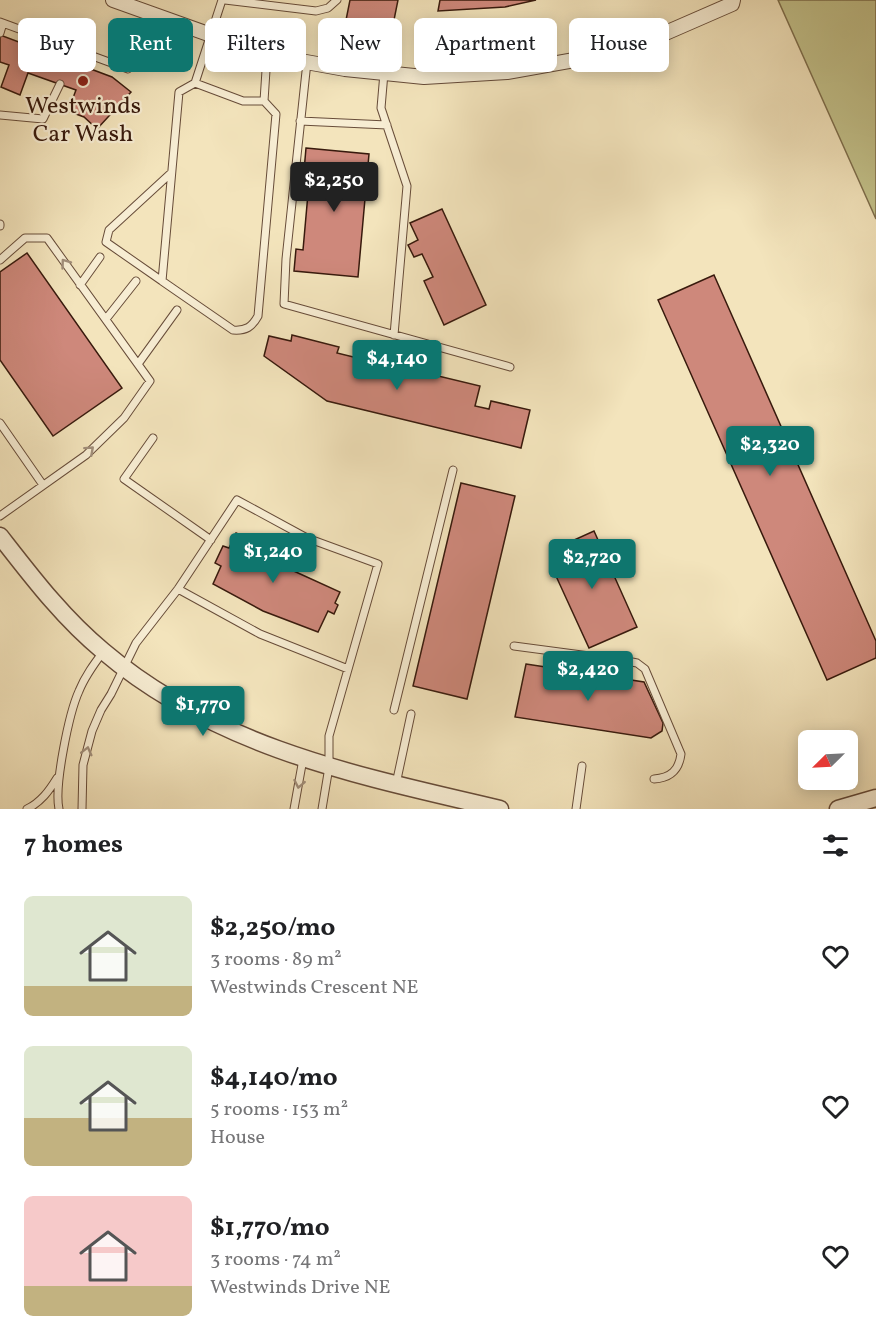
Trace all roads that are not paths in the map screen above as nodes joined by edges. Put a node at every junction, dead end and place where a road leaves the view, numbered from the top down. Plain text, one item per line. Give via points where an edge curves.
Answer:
1 (113, 0) edge
2 (223, 0) edge
3 (337, 0) edge
4 (734, 0) edge
5 (149, 14) junction
6 (216, 18) edge
7 (2, 22) edge
8 (18, 28) edge
9 (0, 33) edge
10 (205, 33) edge
11 (205, 51) edge
12 (96, 57) edge
13 (307, 62) joint
14 (266, 72) edge
15 (424, 72) edge
16 (384, 73) junction
17 (424, 76) junction
18 (195, 83) junction
19 (60, 84) dead end
20 (264, 100) junction
21 (0, 115) edge
22 (300, 121) junction
23 (387, 125) junction
24 (171, 173) junction
25 (100, 257) dead end
26 (0, 260) edge
27 (136, 281) dead end
28 (162, 281) junction
29 (80, 285) junction
30 (177, 310) dead end
31 (106, 319) junction
32 (394, 335) junction
33 (138, 364) junction
34 (510, 368) dead end
35 (0, 423) edge
36 (153, 438) dead end
37 (453, 470) dead end
38 (43, 485) junction
39 (0, 516) edge
40 (0, 536) edge
41 (211, 540) junction
42 (178, 589) junction
43 (514, 646) dead end
44 (104, 652) junction
45 (125, 668) junction
46 (348, 669) junction
47 (394, 710) dead end
48 (411, 714) dead end
49 (303, 759) junction
50 (582, 766) dead end
51 (329, 767) junction
52 (58, 776) junction
53 (654, 779) dead end
54 (396, 784) junction
55 (876, 798) edge
56 (27, 809) edge
57 (59, 809) edge
58 (82, 809) edge
59 (294, 809) edge
60 (322, 809) edge
61 (500, 809) edge
62 (576, 809) edge
63 (838, 809) edge

1 - 5 street
2 - 3 lane via 316,11
2 - 6 lane
4 - 17 street via 654,38 580,58 507,72
5 - 10 street
5 - 12 lane via 128,69
7 - 8 lane
7 - 9 lane
11 - 18 lane
13 - 16 street
13 - 22 lane
14 - 20 lane
15 - 17 lane
16 - 17 street
16 - 23 lane via 381,108
18 - 20 lane via 243,100
18 - 24 lane via 179,92
19 - 21 lane via 43,119
20 - 28 lane via 276,114 258,315 253,325 242,331 233,330
22 - 23 lane
22 - 32 lane via 284,304
23 - 32 lane via 407,186
24 - 28 lane
24 - 28 lane via 109,230 106,242
25 - 29 lane
29 -> 26 lane via 47,238 25,238
27 - 31 lane
29 - 31 lane
30 - 33 lane
31 - 33 lane
32 - 34 lane
38 -> 33 lane via 86,455 124,418 150,381
35 - 38 lane
36 - 41 lane via 124,479
37 - 47 lane
38 - 39 lane
40 - 44 street via 44,593
41 - 42 lane
41 - 46 lane via 237,500 307,538 378,564
42 - 45 lane via 136,643
42 - 46 lane via 260,634
43 - 53 lane via 627,661 645,669 681,754 674,773
44 - 45 street
44 - 52 lane via 87,674 76,698
45 - 49 street via 211,722
58 -> 45 lane via 84,765 92,731
46 - 51 lane via 329,736
48 - 54 lane
49 - 51 street
49 -> 59 lane
50 - 62 lane
51 - 54 street
51 - 60 lane
52 - 56 lane via 40,801
52 - 57 lane
54 - 61 street
55 - 63 street

